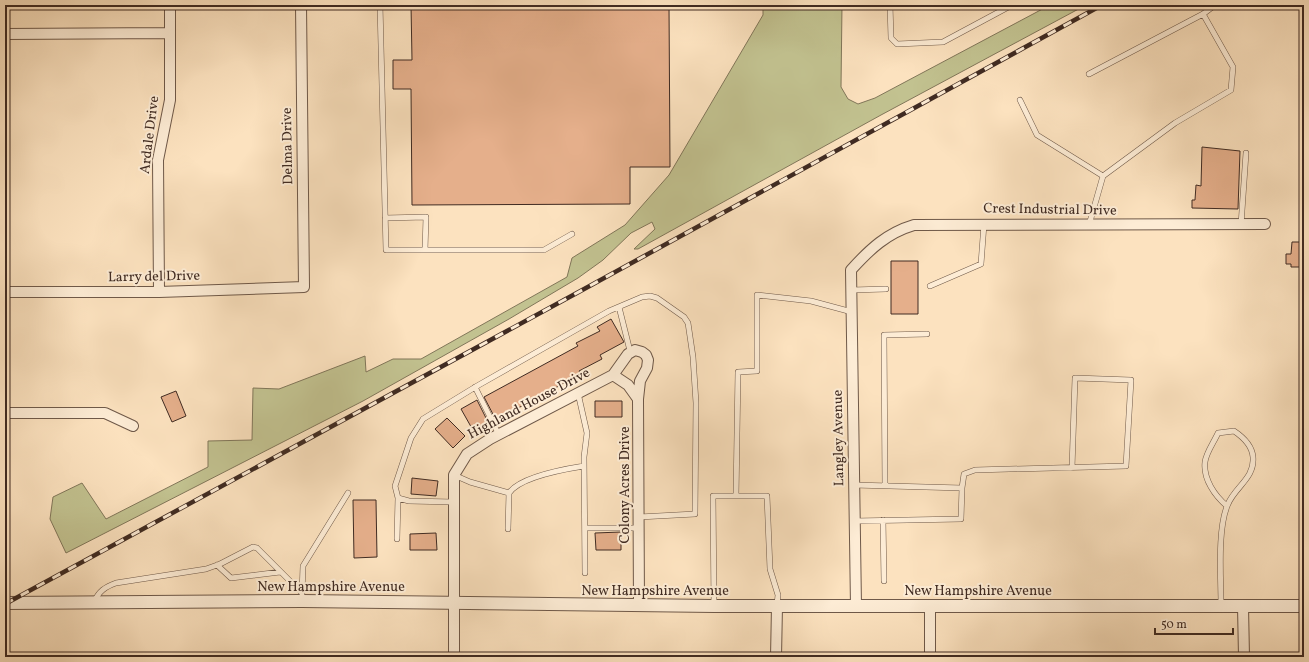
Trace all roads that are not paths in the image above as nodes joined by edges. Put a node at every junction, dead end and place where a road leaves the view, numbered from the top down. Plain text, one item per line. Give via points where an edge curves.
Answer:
1 (170, 5) edge
2 (301, 5) edge
3 (380, 5) edge
4 (890, 5) edge
5 (1012, 5) edge
6 (1215, 5) edge
7 (1203, 14) junction
8 (170, 33) junction
9 (5, 34) edge
10 (1089, 74) dead end
11 (1020, 100) dead end
12 (1246, 153) dead end
13 (1103, 176) junction
14 (385, 218) junction
15 (984, 223) junction
16 (1265, 224) dead end
17 (1241, 225) junction
18 (1089, 226) junction
19 (572, 234) dead end
20 (426, 250) junction
21 (852, 270) joint
22 (930, 286) dead end
23 (304, 287) joint
24 (886, 289) dead end
25 (852, 290) junction
26 (5, 292) edge
27 (159, 292) junction
28 (619, 307) junction
29 (852, 312) junction
30 (927, 334) dead end
31 (630, 351) junction
32 (613, 375) junction
33 (475, 387) junction
34 (578, 394) junction
35 (638, 398) junction
36 (5, 413) edge
37 (133, 426) dead end
38 (499, 435) junction
39 (584, 466) junction
40 (1072, 468) junction
41 (454, 475) junction
42 (854, 485) junction
43 (885, 486) junction
44 (962, 488) junction
45 (348, 492) dead end
46 (509, 493) junction
47 (736, 496) junction
48 (398, 498) junction
49 (453, 502) junction
50 (1227, 506) junction
51 (639, 517) junction
52 (883, 520) junction
53 (854, 521) junction
54 (585, 528) junction
55 (639, 528) junction
56 (508, 529) dead end
57 (397, 539) dead end
58 (217, 566) junction
59 (280, 572) junction
60 (585, 573) dead end
61 (884, 582) dead end
62 (302, 597) junction
63 (94, 602) junction
64 (454, 603) junction
65 (5, 604) edge
66 (640, 606) junction
67 (714, 606) junction
68 (777, 606) junction
69 (856, 606) junction
70 (930, 606) junction
71 (1221, 606) junction
72 (1243, 606) junction
73 (1304, 606) edge
74 (454, 657) edge
75 (776, 657) edge
76 (930, 657) edge
77 (1244, 657) edge

1 - 8 street, Ardale Drive
2 - 23 street, Delma Drive
3 - 14 lane
4 - 5 lane via 891,38 897,44 943,42
6 - 7 lane
7 - 10 lane
7 - 13 lane via 1233,67 1231,90 1176,123
8 - 9 street
8 - 27 street, Ardale Drive via 170,100 158,160
11 - 13 lane via 1037,135
12 - 17 lane
13 - 18 lane
14 - 20 lane via 386,250
14 - 20 lane via 426,217
15 - 18 street, Crest Industrial Drive
15 - 21 street, Crest Industrial Drive via 914,224 897,230 880,241
15 - 22 lane via 981,264
16 - 17 street, Crest Industrial Drive
17 - 18 street, Crest Industrial Drive
19 - 20 lane via 544,250
21 - 25 street, Langley Avenue
23 - 27 street, Larry del Drive
24 - 25 lane
25 - 29 street, Langley Avenue
26 - 27 street, Larry del Drive
28 - 31 lane
28 - 33 lane
28 - 51 lane via 642,297 657,298 688,322 693,357 696,403 695,514
29 - 42 street, Langley Avenue
29 - 47 lane via 811,301 757,295 757,371 738,372
30 - 43 lane via 884,335
31 - 32 street
31 - 35 street, Colony Acres Drive via 642,352 648,360 647,368 640,380
32 - 34 street, Highland House Drive
32 - 35 street via 628,384
33 - 38 lane
33 - 48 lane via 423,419 411,438 395,486
34 - 38 street, Highland House Drive
34 - 39 lane via 587,433
35 - 51 street, Colony Acres Drive
36 - 37 street via 105,413
38 - 41 street, Highland House Drive via 467,454
39 - 46 lane via 540,475 512,488
39 - 54 lane
40 - 40 lane via 1126,466 1131,380 1075,378
40 - 44 lane via 975,470 964,474
41 - 46 lane
41 - 49 street, Highland House Drive
42 - 43 lane
42 - 53 street, Langley Avenue
43 - 44 lane
44 - 52 lane via 961,520
45 - 62 lane via 303,566
46 - 56 lane
47 - 67 lane via 713,496
47 - 68 lane via 767,496 770,569 778,595
48 - 49 lane via 409,501
48 - 57 lane
49 - 64 street, Highland House Drive
50 - 50 lane via 1232,495 1250,475 1253,457 1247,440 1234,431 1218,433 1205,461 1206,475 1217,498
50 - 71 lane via 1220,553
51 - 55 street, Colony Acres Drive
52 - 53 lane
52 - 61 lane
53 - 69 street, Langley Avenue
54 - 55 lane
54 - 60 lane
55 - 66 street, Colony Acres Drive
58 - 59 lane via 231,578
58 - 59 lane via 255,547
58 - 63 lane via 116,583 105,587 97,594
59 - 62 lane
62 - 63 street, New Hampshire Avenue
62 - 64 street, New Hampshire Avenue
63 - 65 street, New Hampshire Avenue
64 - 66 street, New Hampshire Avenue
64 - 74 street, Highland House Drive
66 - 67 street, New Hampshire Avenue
67 - 68 street, New Hampshire Avenue
68 - 69 street, New Hampshire Avenue
68 - 75 street
69 - 70 street, New Hampshire Avenue
70 - 71 street, New Hampshire Avenue
70 - 76 street
71 - 72 street, New Hampshire Avenue
72 - 73 street, New Hampshire Avenue
72 - 77 street

